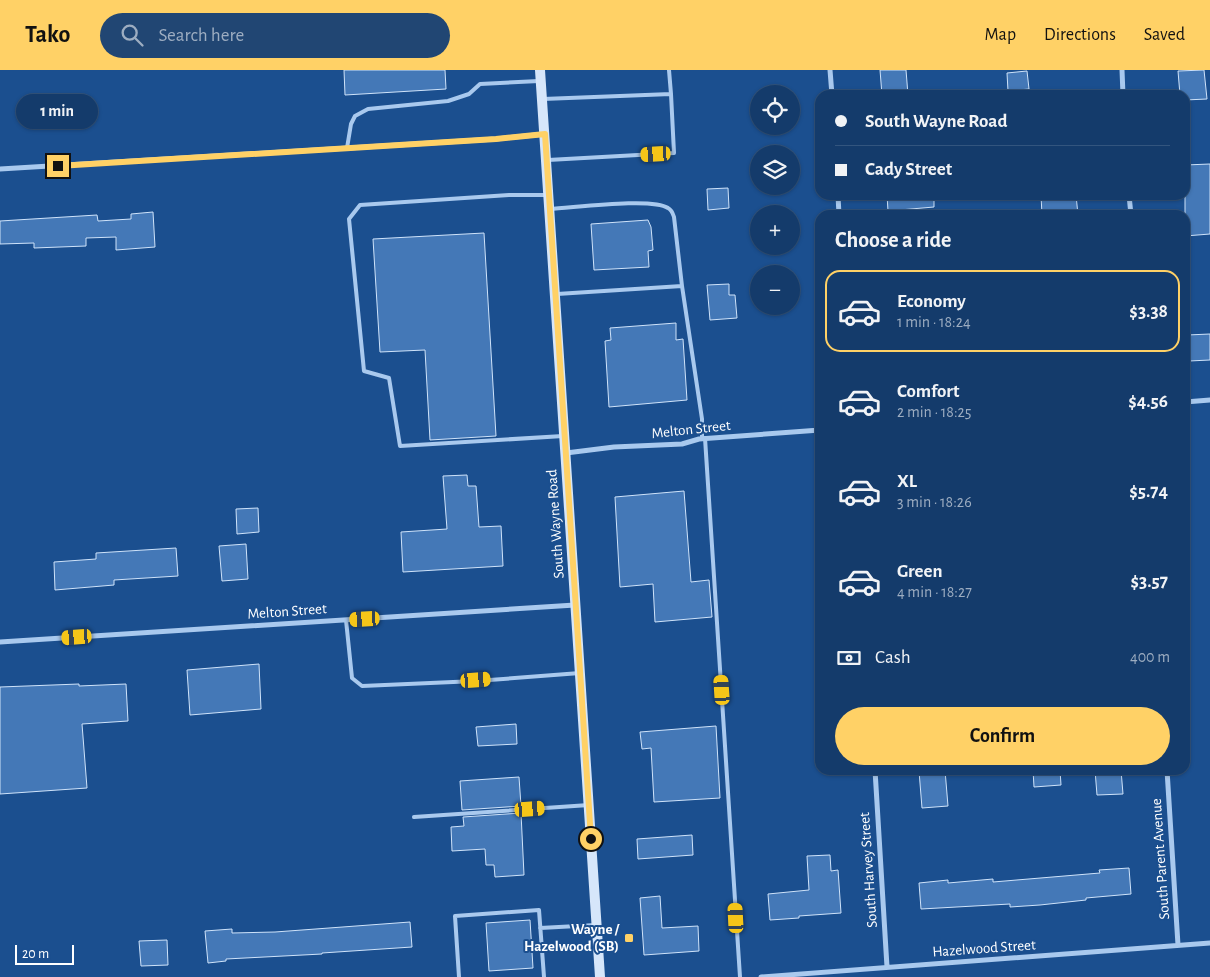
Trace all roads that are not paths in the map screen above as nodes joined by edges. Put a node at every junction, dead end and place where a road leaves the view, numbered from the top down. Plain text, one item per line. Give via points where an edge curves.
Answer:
1 (669, 70) edge
2 (830, 70) edge
3 (1122, 70) edge
4 (541, 75) edge
5 (832, 90) edge
6 (1123, 90) edge
7 (671, 94) junction
8 (542, 100) junction
9 (545, 134) junction
10 (347, 148) junction
11 (546, 160) junction
12 (0, 169) edge
13 (549, 195) junction
14 (550, 210) junction
15 (682, 286) junction
16 (555, 294) junction
17 (1210, 400) edge
18 (1190, 402) edge
19 (815, 430) edge
20 (564, 436) junction
21 (704, 438) junction
22 (566, 453) junction
23 (576, 606) junction
24 (346, 620) junction
25 (0, 642) edge
26 (580, 673) junction
27 (875, 775) edge
28 (1167, 775) edge
29 (588, 805) junction
30 (414, 817) dead end
31 (596, 926) junction
32 (540, 928) junction
33 (1210, 943) edge
34 (1178, 945) junction
35 (887, 967) junction
36 (460, 977) edge
37 (544, 977) edge
38 (600, 977) edge
39 (740, 977) edge
40 (761, 977) edge

1 - 7 lane
2 - 5 street
3 - 6 street
4 - 8 main road, South Wayne Road
4 - 10 lane via 480,84 469,94 448,100 368,109 355,116
7 - 8 lane
7 - 11 lane via 674,153
8 - 9 main road, South Wayne Road
9 - 10 street
9 - 11 main road, South Wayne Road
10 - 12 street
11 - 13 main road, South Wayne Road
13 - 14 main road, South Wayne Road
13 - 20 lane via 360,205 349,220 364,371 389,378 400,446
14 - 15 lane via 646,203 668,207 674,217
14 - 16 main road, South Wayne Road
15 - 16 lane
15 - 21 lane
16 - 20 main road, South Wayne Road
17 - 18 street
19 - 21 street, Melton Street
20 - 22 main road, South Wayne Road
21 - 22 street, Melton Street via 682,444
21 - 39 lane
22 - 23 main road, South Wayne Road
23 - 24 street, Melton Street
23 - 26 main road, South Wayne Road
24 - 25 street, Melton Street
24 - 26 lane via 352,678 362,686
26 - 29 main road, South Wayne Road
27 - 35 street, South Harvey Street
28 - 34 street, South Parent Avenue
29 - 30 lane
29 - 31 main road, South Wayne Road
31 - 32 lane
31 - 38 main road, South Wayne Road
32 - 36 lane via 539,910 455,916
32 - 37 lane
33 - 34 street, Hazelwood Street
34 - 35 street, Hazelwood Street
35 - 40 street, Hazelwood Street

